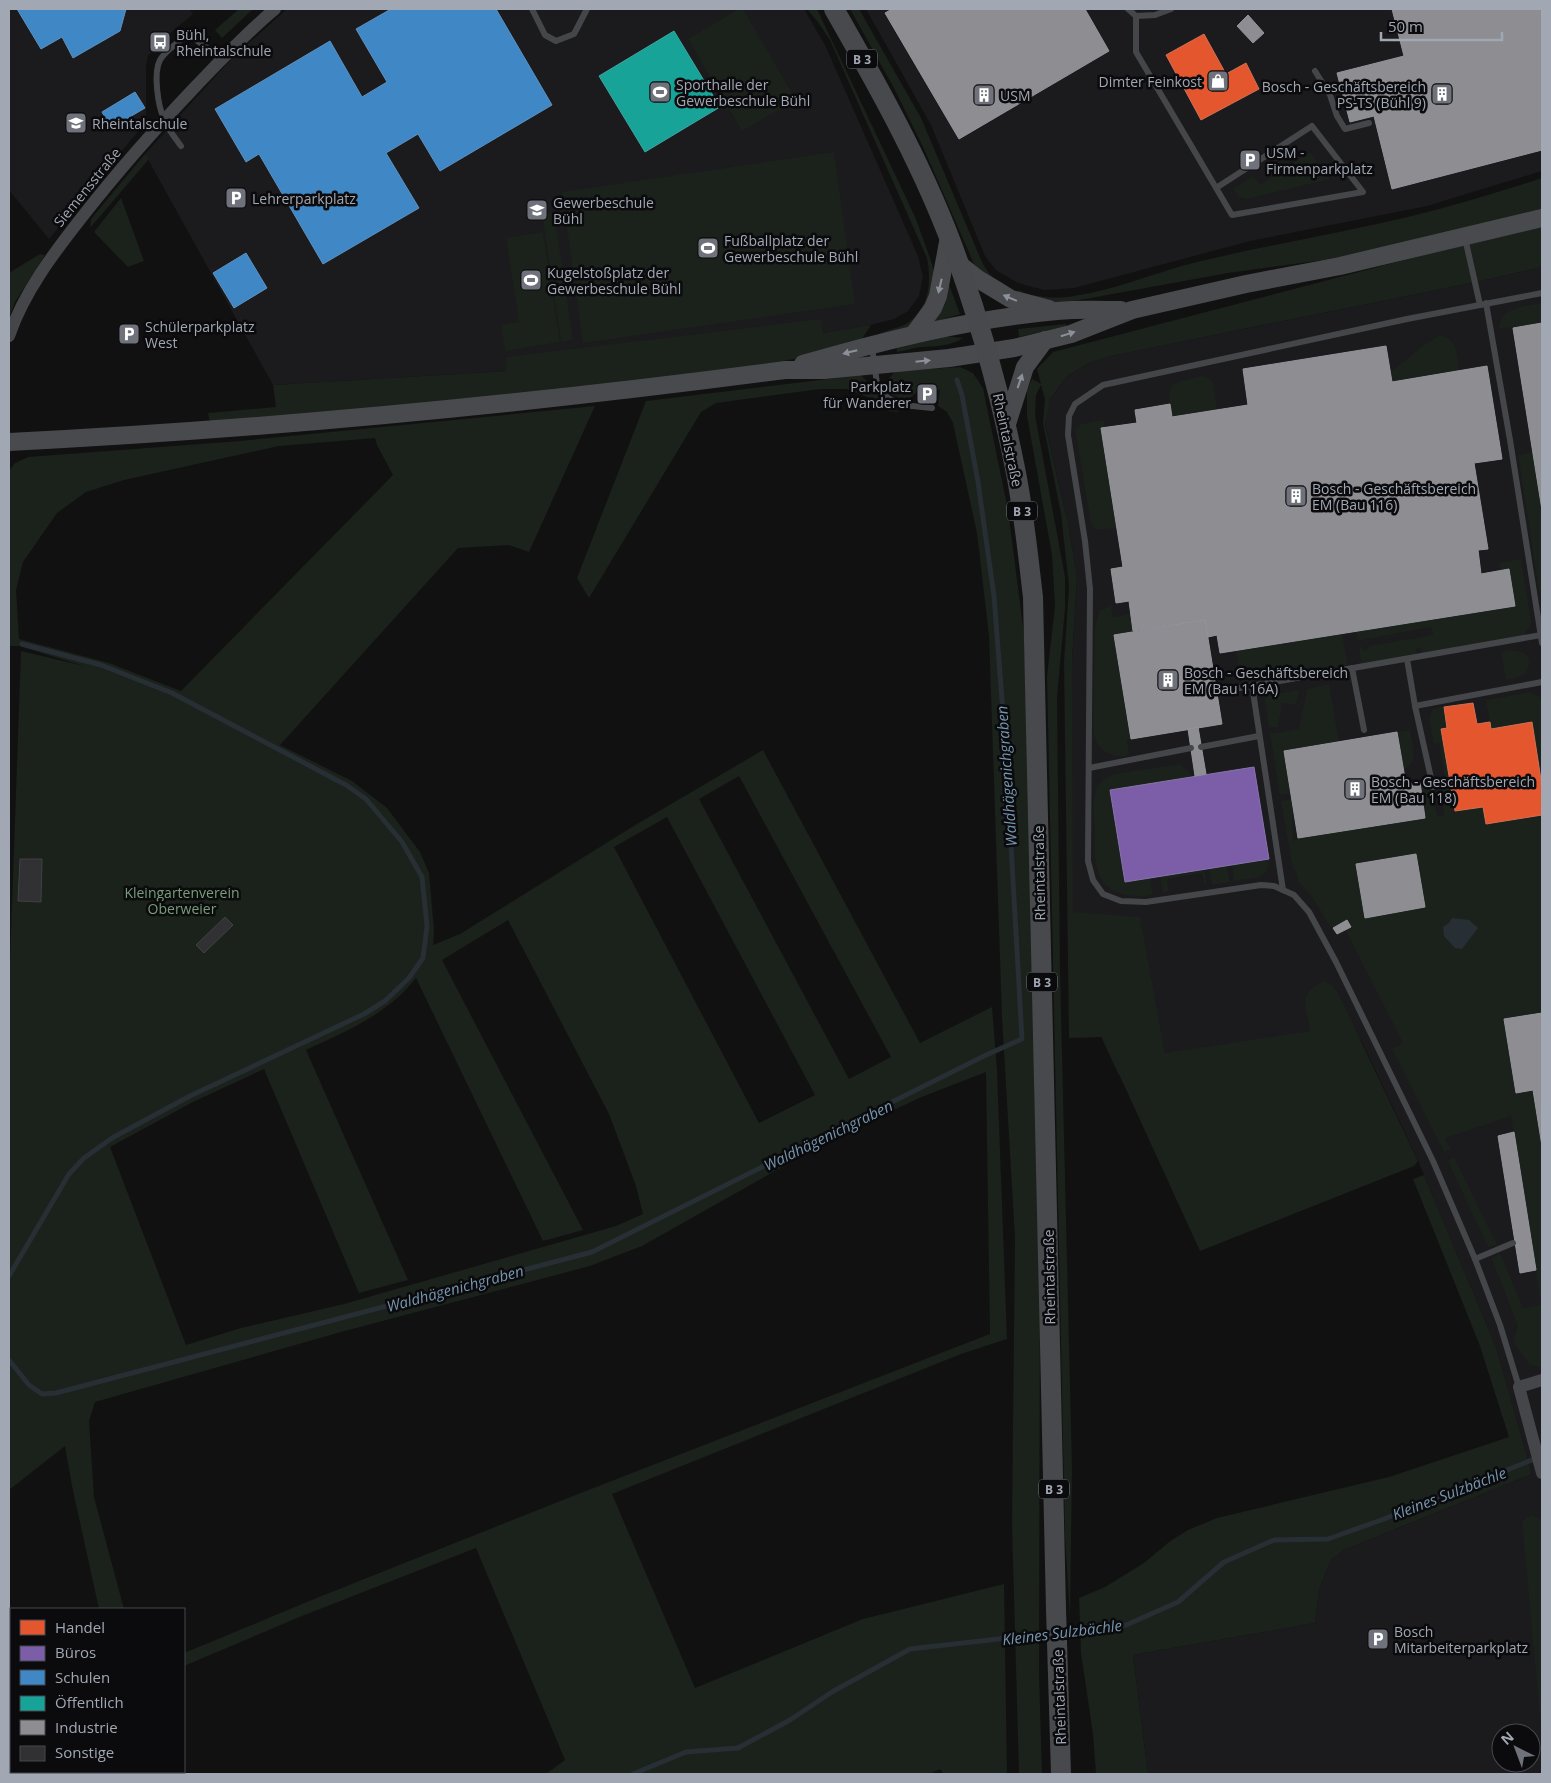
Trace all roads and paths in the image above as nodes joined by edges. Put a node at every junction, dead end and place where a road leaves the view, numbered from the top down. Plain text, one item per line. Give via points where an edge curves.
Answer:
1 (275, 9) edge
2 (532, 9) edge
3 (587, 9) edge
4 (834, 9) edge
5 (1128, 9) edge
6 (1170, 9) edge
7 (1136, 16) junction
8 (222, 59) junction
9 (1315, 71) dead end
10 (164, 119) junction
11 (1369, 123) dead end
12 (181, 146) dead end
13 (1216, 188) junction
14 (1542, 218) edge
15 (1465, 237) junction
16 (949, 238) junction
17 (959, 264) junction
18 (1542, 293) edge
19 (1483, 304) junction
20 (1132, 310) junction
21 (1057, 311) junction
22 (977, 321) junction
23 (914, 334) junction
24 (9, 336) edge
25 (1045, 340) junction
26 (872, 346) junction
27 (987, 353) junction
28 (875, 366) junction
29 (785, 370) junction
30 (932, 408) dead end
31 (1006, 426) junction
32 (9, 442) edge
33 (1541, 635) junction
34 (1542, 643) edge
35 (1407, 659) junction
36 (1352, 668) junction
37 (1542, 682) edge
38 (1252, 686) junction
39 (1234, 689) dead end
40 (1415, 706) junction
41 (1364, 730) dead end
42 (1260, 736) junction
43 (1201, 747) dead end
44 (1191, 748) dead end
45 (1088, 768) junction
46 (1433, 788) dead end
47 (1283, 890) junction
48 (1513, 1243) dead end
49 (1475, 1259) junction
50 (1542, 1380) edge
51 (1520, 1387) junction
52 (1542, 1474) edge
53 (1061, 1774) edge

1 - 8 street, Siemensstraße
2 - 3 lane via 545,36 556,41 574,34
4 - 16 main road, Rheintalstraße / B 3 via 885,99
5 - 7 lane
6 - 7 lane via 1155,16
7 - 13 lane via 1136,52
8 - 10 street, Siemensstraße
8 - 10 lane via 195,39 183,38 169,50 156,73
9 - 11 lane via 1345,129
10 - 12 lane
10 - 24 street, Siemensstraße via 56,251 18,312
13 - 13 lane via 1232,215 1363,192 1312,126
14 - 15 street
15 - 19 lane
15 - 20 street
16 - 17 main road, Rheintalstraße / B 3
16 -> 23 street via 938,296
21 -> 17 street via 1011,299
17 - 22 main road, Rheintalstraße / B 3
18 - 19 lane
19 - 33 lane via 1510,440
19 - 45 lane via 1103,385 1075,404 1069,416 1068,434 1090,589
20 - 21 street
25 -> 20 street via 1071,334
21 - 22 street
22 - 23 street
22 - 27 main road, Rheintalstraße / B 3
23 - 26 street
25 - 27 street
31 -> 25 street via 1025,367
26 - 28 lane
26 -> 29 street
28 -> 27 street
27 - 31 main road, Rheintalstraße / B 3
28 - 29 street
28 - 30 lane via 877,384 888,398 903,405
29 - 32 street via 392,415 141,436
31 - 53 main road, Rheintalstraße / B 3 via 1023,516 1033,597
33 - 34 lane
33 - 35 lane
35 - 36 lane
35 - 40 lane
36 - 38 lane
36 - 41 lane
37 - 40 lane
38 - 39 lane
38 - 42 lane
40 - 46 lane
42 - 43 lane
42 - 47 lane
44 - 45 lane
45 - 47 lane via 1088,861 1093,880 1103,894 1121,902 1146,902 1261,884
47 - 49 lane via 1294,895 1309,912 1325,942 1426,1146
48 - 49 lane
49 - 51 lane
50 - 51 street
51 - 52 street

